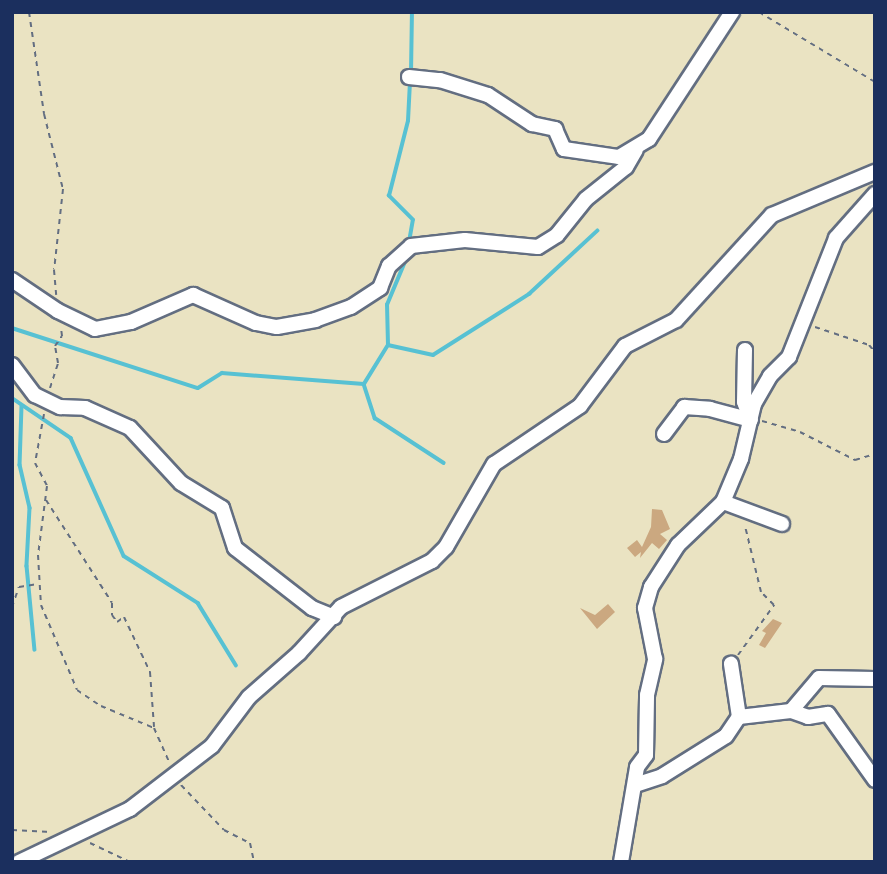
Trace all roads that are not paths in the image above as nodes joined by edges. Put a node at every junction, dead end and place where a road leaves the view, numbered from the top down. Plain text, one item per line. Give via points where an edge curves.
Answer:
1 (732, 12) edge
2 (409, 77) dead end
3 (636, 150) junction
4 (875, 172) edge
5 (875, 194) edge
6 (12, 279) edge
7 (745, 350) dead end
8 (12, 365) edge
9 (751, 420) junction
10 (664, 434) dead end
11 (723, 502) junction
12 (782, 524) dead end
13 (334, 617) junction
14 (731, 664) road end
15 (875, 679) edge
16 (791, 711) junction
17 (739, 716) junction
18 (875, 780) edge
19 (635, 785) junction
20 (19, 862) edge
21 (621, 862) edge

1 - 3 street via 667,114
2 - 3 street via 440,80 488,95 532,124 555,129 564,149 619,157
3 - 6 street via 626,167 586,199 557,235 538,247 465,240 411,246 390,266 380,288 351,307 315,320 276,327 256,323 193,295 131,322 95,329
4 - 13 street via 772,215 676,320 625,346 580,406 494,464 446,547 432,561 370,590 341,607
5 - 9 street via 836,238 789,357 770,376 754,404
7 - 9 street via 744,402
8 - 13 street via 34,395 60,407 85,408 130,428 181,483 222,509 235,548 312,608
9 - 10 street via 684,407
9 - 11 street
11 - 12 street
11 - 19 street via 678,545 651,587 646,608 655,659 647,695 646,755
13 - 20 street via 249,697 212,746 130,809
14 - 17 street
15 - 16 street via 820,678
16 - 17 street
16 - 18 street via 808,716 828,714
17 - 19 street via 726,736 662,776
19 - 21 street

